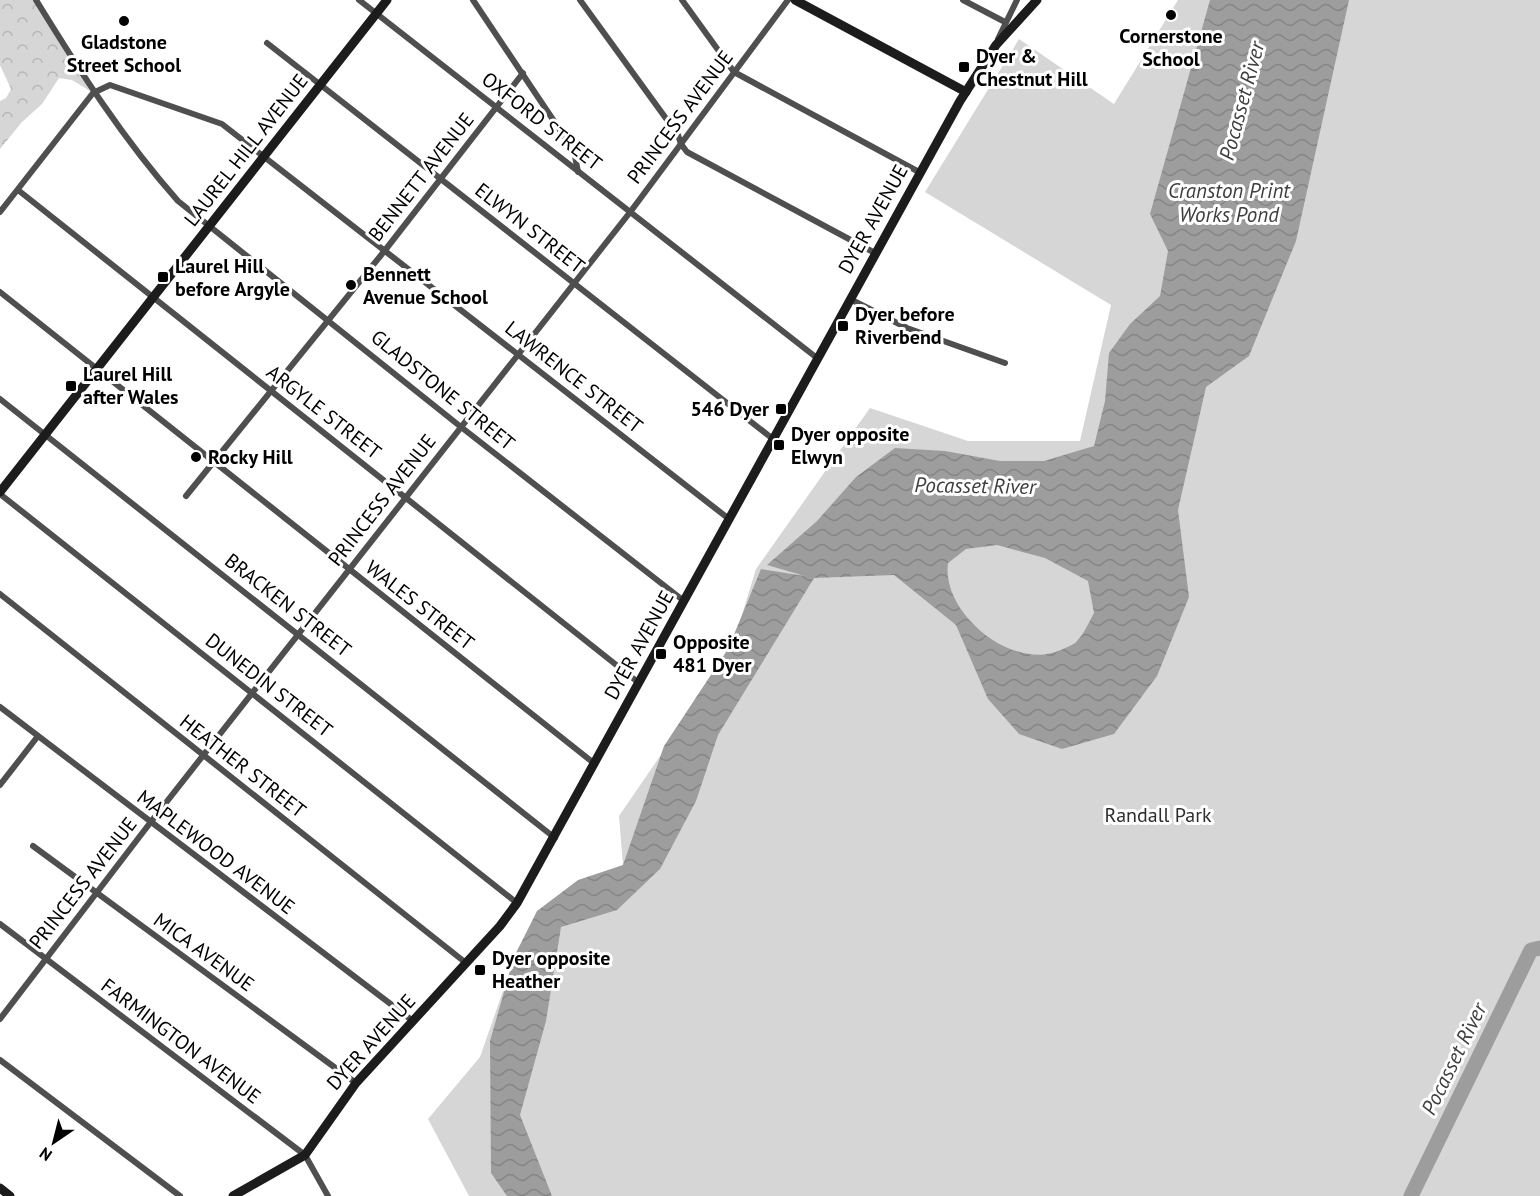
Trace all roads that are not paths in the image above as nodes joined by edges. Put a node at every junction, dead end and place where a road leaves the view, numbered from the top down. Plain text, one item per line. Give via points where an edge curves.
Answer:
1 (36, 0) edge
2 (359, 0) edge
3 (387, 0) edge
4 (473, 0) edge
5 (580, 0) edge
6 (682, 0) edge
7 (788, 0) edge
8 (795, 0) edge
9 (963, 0) edge
10 (1017, 0) edge
11 (1037, 0) edge
12 (376, 13) junction
13 (1005, 22) junction
14 (267, 43) dead end
15 (996, 45) junction
16 (734, 72) junction
17 (522, 73) junction
18 (320, 84) junction
19 (966, 92) junction
20 (93, 93) junction
21 (498, 106) junction
22 (681, 144) junction
23 (264, 154) junction
24 (578, 172) junction
25 (919, 172) junction
26 (441, 179) junction
27 (18, 190) junction
28 (631, 211) junction
29 (0, 212) edge
30 (209, 226) junction
31 (386, 249) junction
32 (875, 253) junction
33 (573, 283) junction
34 (0, 292) edge
35 (153, 297) junction
36 (850, 299) junction
37 (329, 320) junction
38 (519, 354) junction
39 (818, 358) junction
40 (1005, 363) dead end
41 (96, 368) junction
42 (272, 392) junction
43 (0, 399) edge
44 (461, 427) junction
45 (45, 434) junction
46 (773, 439) junction
47 (213, 461) junction
48 (0, 493) edge
49 (186, 496) dead end
50 (405, 497) junction
51 (729, 519) junction
52 (349, 569) junction
53 (0, 594) edge
54 (684, 601) junction
55 (298, 634) junction
56 (639, 683) junction
57 (252, 693) junction
58 (0, 707) edge
59 (38, 736) junction
60 (203, 756) junction
61 (595, 764) junction
62 (0, 785) edge
63 (150, 823) junction
64 (555, 838) junction
65 (33, 846) dead end
66 (96, 893) junction
67 (517, 903) junction
68 (0, 924) edge
69 (45, 959) junction
70 (466, 963) junction
71 (0, 1019) edge
72 (413, 1021) junction
73 (0, 1060) edge
74 (356, 1083) junction
75 (305, 1155) junction
76 (0, 1188) edge
77 (10, 1196) edge
78 (180, 1196) edge
79 (233, 1196) edge
80 (328, 1196) edge

1 - 20 street, GLADSTONE STREET
2 - 12 street, OXFORD STREET
3 - 12 main road, LAUREL HILL AVENUE
4 - 17 street
5 - 22 street
6 - 16 street
7 - 16 street, PRINCESS AVENUE
8 - 19 main road
9 - 13 street
10 - 13 street, DYER AVENUE
11 - 15 main road, DYER AVENUE
12 - 18 main road, LAUREL HILL AVENUE
12 - 21 street, OXFORD STREET
13 - 15 street, DYER AVENUE
14 - 18 street, ELWYN STREET
15 - 19 main road, DYER AVENUE
16 - 22 street, PRINCESS AVENUE
16 - 25 street
17 - 21 street, BENNETT AVENUE
17 - 24 street via 574,151
18 - 23 main road, LAUREL HILL AVENUE
18 - 26 street, ELWYN STREET
19 - 25 main road, DYER AVENUE
20 - 23 street, LAWRENCE STREET via 110,85 222,124
20 - 27 street
20 - 30 street, GLADSTONE STREET via 177,201
21 - 24 street, OXFORD STREET
21 - 26 street, BENNETT AVENUE
22 - 28 street, PRINCESS AVENUE
22 - 32 street via 687,152
23 - 30 main road, LAUREL HILL AVENUE
23 - 31 street, LAWRENCE STREET
24 - 28 street, OXFORD STREET
25 - 32 main road, DYER AVENUE
26 - 31 street, BENNETT AVENUE
26 - 33 street, ELWYN STREET
27 - 29 street
27 - 35 street, ARGYLE STREET
28 - 33 street, PRINCESS AVENUE
28 - 39 street, OXFORD STREET
30 - 35 main road, LAUREL HILL AVENUE
30 - 37 street, GLADSTONE STREET
31 - 37 street, BENNETT AVENUE
31 - 38 street, LAWRENCE STREET
32 - 36 main road, DYER AVENUE
33 - 38 street, PRINCESS AVENUE
33 - 46 street, ELWYN STREET
34 - 41 street, WALES STREET
35 - 41 main road, LAUREL HILL AVENUE
35 - 42 street, ARGYLE STREET
36 - 39 main road, DYER AVENUE
36 - 40 street via 907,328
37 - 42 street, BENNETT AVENUE
37 - 44 street, GLADSTONE STREET
38 - 44 street, PRINCESS AVENUE
38 - 51 street, LAWRENCE STREET
39 - 46 main road, DYER AVENUE
41 - 45 main road, LAUREL HILL AVENUE
41 - 47 street, WALES STREET
42 - 47 street, BENNETT AVENUE
42 - 50 street, ARGYLE STREET
43 - 45 street, BRACKEN STREET
44 - 50 street, PRINCESS AVENUE
44 - 54 street, GLADSTONE STREET
45 - 48 main road, LAUREL HILL AVENUE
45 - 55 street, BRACKEN STREET
46 - 51 main road, DYER AVENUE
47 - 49 street, BENNETT AVENUE
47 - 52 street, WALES STREET
48 - 57 street, DUNEDIN STREET
50 - 52 street, PRINCESS AVENUE
50 - 56 street, ARGYLE STREET
51 - 54 main road, DYER AVENUE
52 - 55 street, PRINCESS AVENUE
52 - 61 street, WALES STREET
53 - 60 street, HEATHER STREET
54 - 56 main road, DYER AVENUE
55 - 57 street, PRINCESS AVENUE
55 - 64 street, BRACKEN STREET
56 - 61 main road, DYER AVENUE
57 - 60 street, PRINCESS AVENUE
57 - 67 street, DUNEDIN STREET
58 - 59 street, MAPLEWOOD AVENUE
59 - 62 street
59 - 63 street, MAPLEWOOD AVENUE
60 - 63 street, PRINCESS AVENUE
60 - 70 street, HEATHER STREET
61 - 64 main road, DYER AVENUE
63 - 66 street, PRINCESS AVENUE
63 - 72 street, MAPLEWOOD AVENUE
64 - 67 main road, DYER AVENUE
65 - 66 street, MICA AVENUE
66 - 69 street, PRINCESS AVENUE
66 - 74 street, MICA AVENUE
67 - 70 main road, DYER AVENUE
68 - 69 street, FARMINGTON AVENUE
69 - 71 street, PRINCESS AVENUE
69 - 75 street, FARMINGTON AVENUE
70 - 72 main road, DYER AVENUE
72 - 74 main road, DYER AVENUE
73 - 78 street
74 - 75 main road, DYER AVENUE
75 - 79 main road, DYER AVENUE
75 - 80 street, FARMINGTON AVENUE
76 - 77 main road

